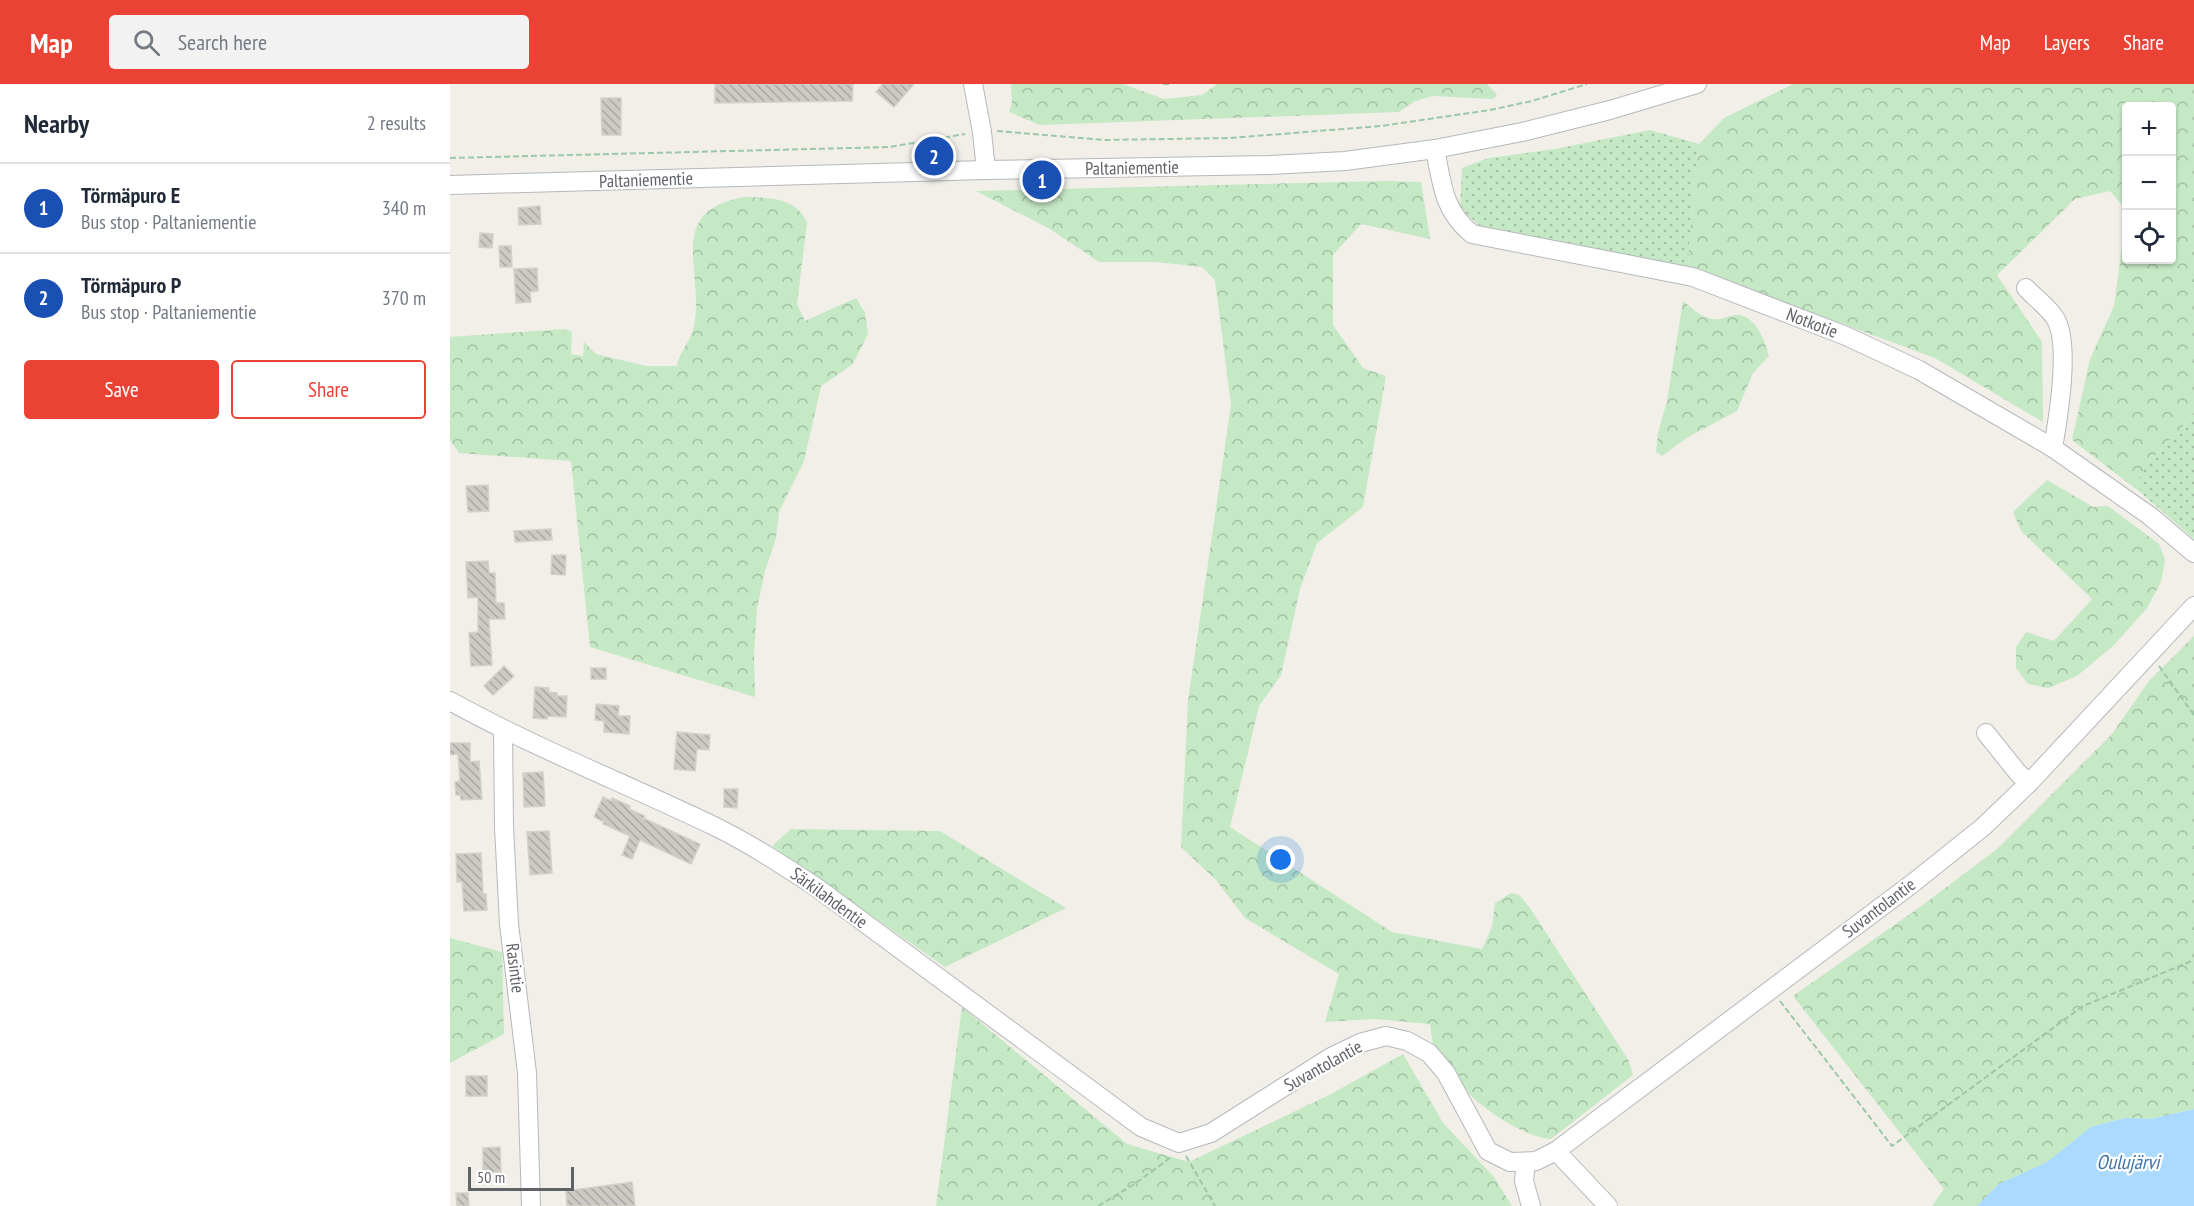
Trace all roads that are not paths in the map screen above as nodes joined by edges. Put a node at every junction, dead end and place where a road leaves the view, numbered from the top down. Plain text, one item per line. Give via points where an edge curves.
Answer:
1 (973, 84) edge
2 (1697, 84) edge
3 (1435, 149) junction
4 (986, 170) junction
5 (450, 185) edge
6 (2026, 288) dead end
7 (2053, 448) junction
8 (2194, 553) edge
9 (2194, 606) edge
10 (450, 701) edge
11 (503, 730) junction
12 (1986, 733) dead end
13 (2029, 783) junction
14 (1179, 1143) joint
15 (1556, 1151) junction
16 (1526, 1162) junction
17 (531, 1206) edge
18 (1531, 1206) edge
19 (1608, 1206) edge

1 - 4 street
2 - 3 street, Paltaniementie via 1522,132
3 - 4 street, Paltaniementie via 1345,161 1270,165
3 - 7 street, Notkotie via 1451,213 1472,234 1694,277 1846,336 1919,370
4 - 5 street, Paltaniementie
6 - 7 street via 2056,319 2063,351
7 - 8 street, Notkotie via 2142,510
9 - 13 street, Suvantolantie
10 - 11 street, Särkilahdentie
11 - 14 street, Särkilahdentie via 719,829 783,865 1141,1127
11 - 17 street, Rasintie via 509,924 527,1074
12 - 13 street
13 - 15 street, Suvantolantie via 1913,883
14 - 16 street, Suvantolantie via 1211,1133 1331,1057 1359,1043 1386,1036 1407,1041 1429,1053 1446,1073 1488,1151 1510,1162
15 - 16 street, Suvantolantie
15 - 19 street
16 - 18 street via 1524,1181

